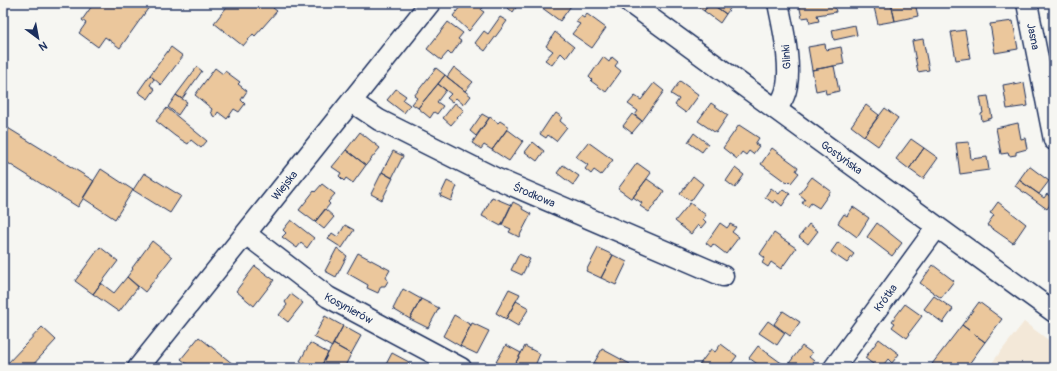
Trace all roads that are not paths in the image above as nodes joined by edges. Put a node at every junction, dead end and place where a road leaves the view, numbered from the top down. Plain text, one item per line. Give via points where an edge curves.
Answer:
1 (430, 3) edge
2 (630, 3) edge
3 (778, 3) edge
4 (1027, 3) edge
5 (352, 102) junction
6 (776, 109) junction
7 (1054, 140) edge
8 (937, 227) junction
9 (246, 234) junction
10 (723, 276) dead end
11 (1054, 312) edge
12 (138, 368) edge
13 (461, 368) edge
14 (834, 368) edge

1 - 5 street, Wiejska
2 - 6 street, Gostyńska
3 - 6 street, Glinki via 787,52 788,75 785,96
4 - 7 street, Jasna
5 - 9 street, Wiejska
5 - 10 street, Środkowa via 379,120 495,178
6 - 8 street, Gostyńska
8 - 11 street, Gostyńska
8 - 14 street, Krótka
9 - 12 street, Wiejska
9 - 13 street, Kosynierów via 328,297

